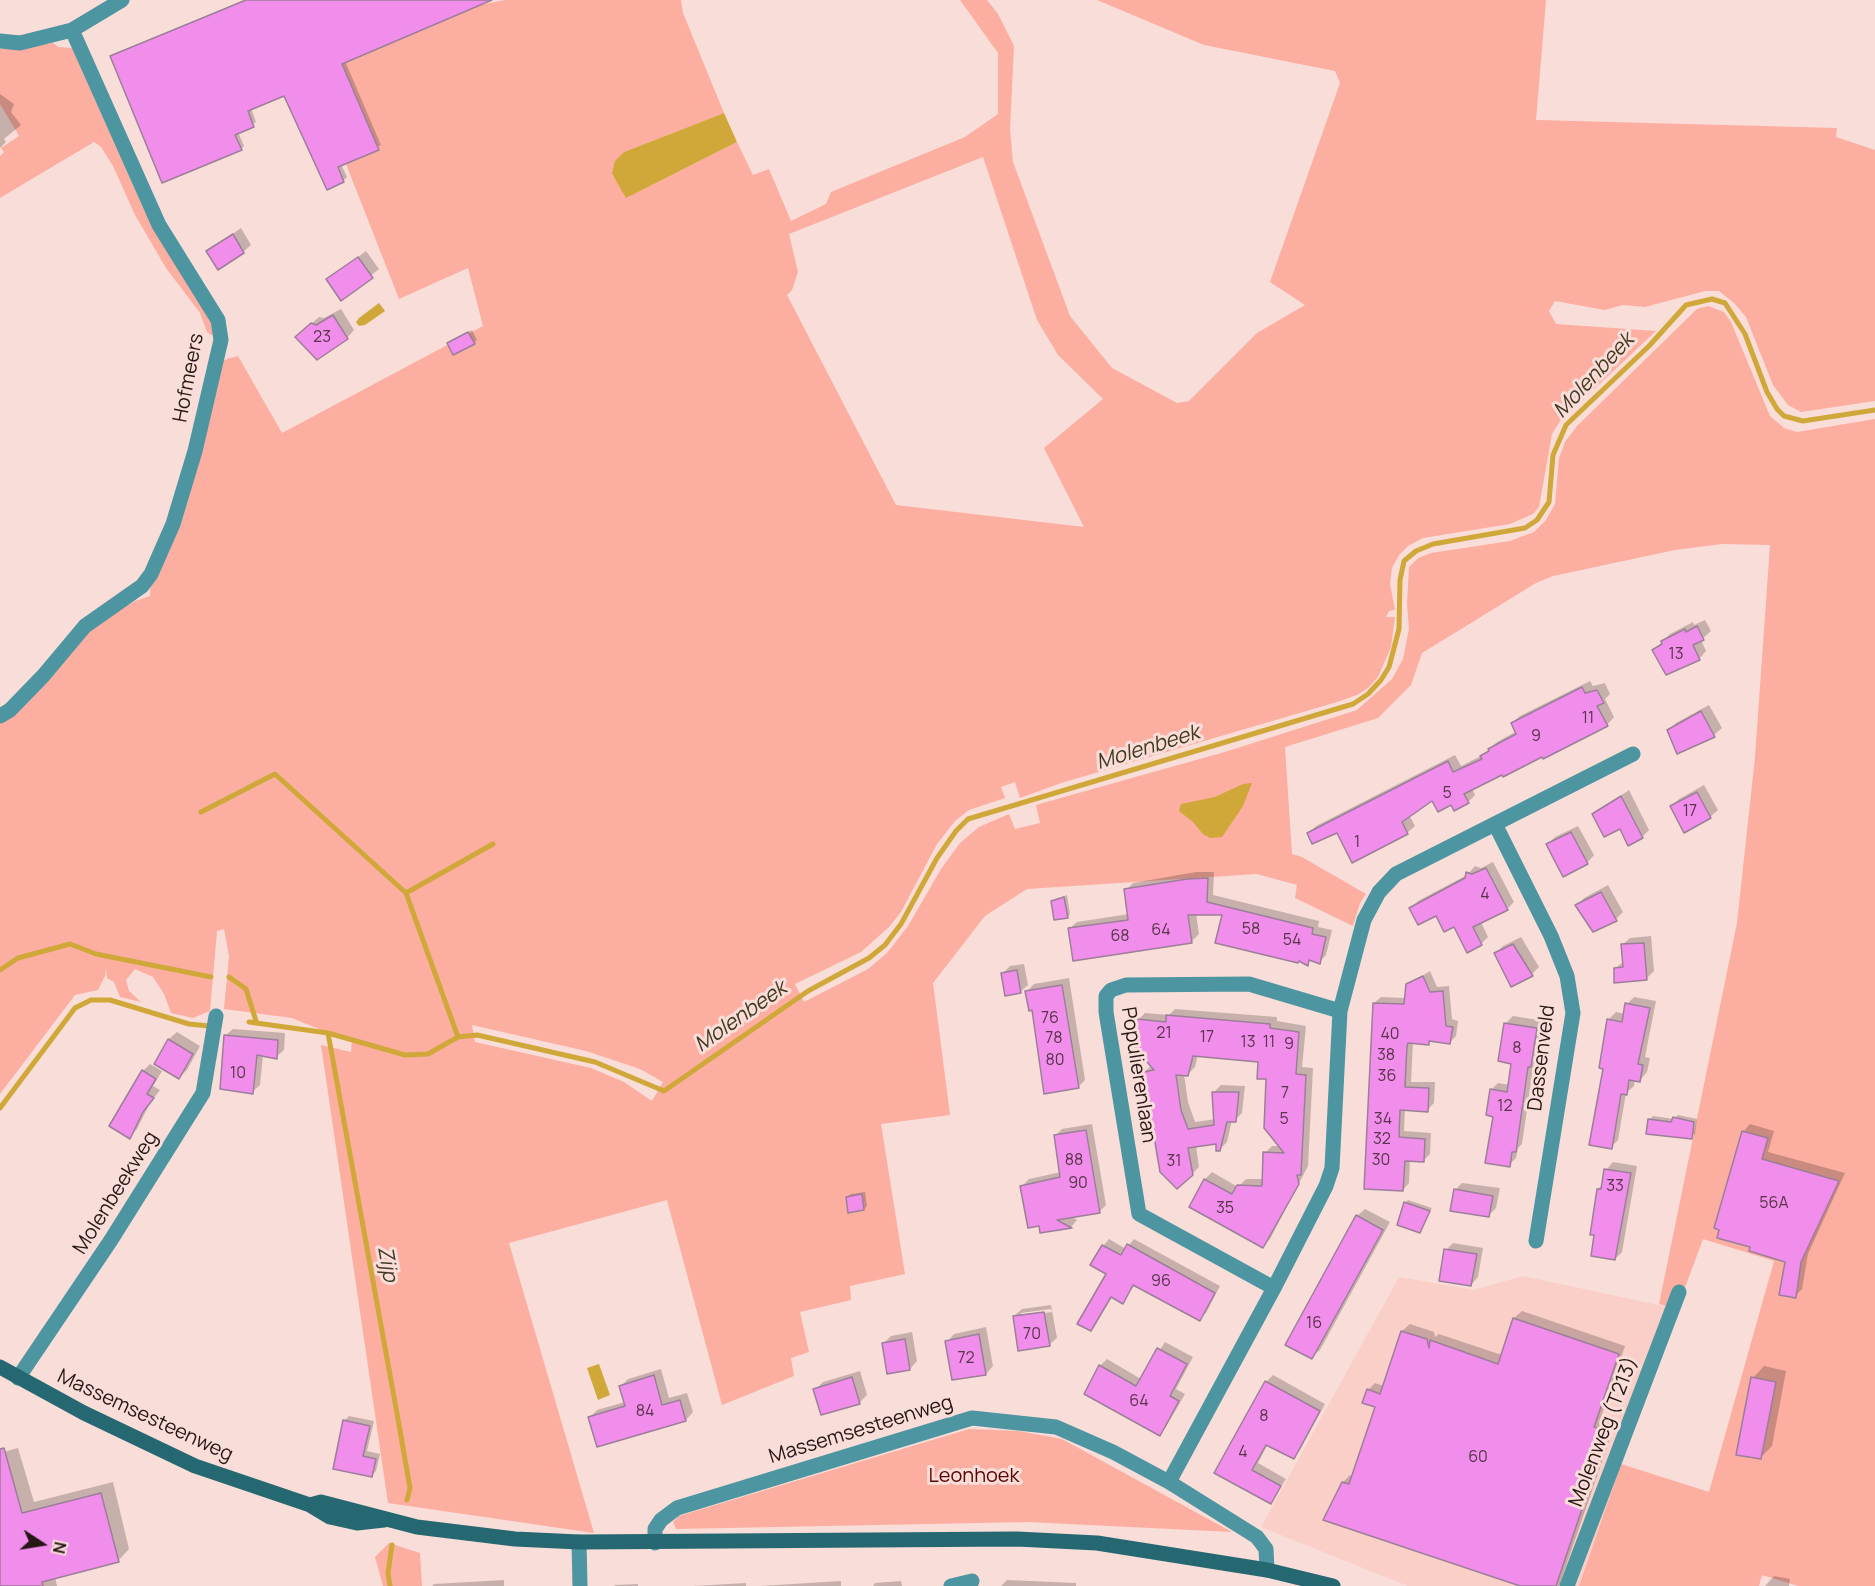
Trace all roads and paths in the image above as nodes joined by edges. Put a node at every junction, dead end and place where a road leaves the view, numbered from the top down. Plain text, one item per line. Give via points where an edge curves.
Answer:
1 (122, 0) edge
2 (72, 30) junction
3 (0, 41) edge
4 (0, 716) edge
5 (1633, 754) dead end
6 (1495, 824) junction
7 (1340, 1011) junction
8 (216, 1016) dead end
9 (1536, 1241) dead end
10 (1274, 1288) junction
11 (1679, 1292) dead end
12 (0, 1367) edge
13 (18, 1378) junction
14 (1169, 1482) junction
15 (579, 1542) junction
16 (655, 1543) junction
17 (1267, 1570) junction
18 (972, 1581) dead end
19 (953, 1585) edge
20 (580, 1586) edge
21 (1333, 1586) edge
22 (1567, 1586) edge

1 - 2 street
2 - 3 street via 20,43
2 - 4 street, Hofmeers via 159,225 218,320 221,340 195,451 151,574 142,586 85,626 43,676
5 - 6 street
6 - 7 street via 1396,874 1379,892 1364,920
6 - 9 street, Dassenveld via 1551,936 1567,976 1573,1012
7 - 10 street via 1332,1168
7 - 10 street, Populierenlaan via 1250,984 1126,985 1106,996 1139,1214
8 - 13 street, Molenbeekweg via 203,1093
10 - 14 street
11 - 22 street, Molenweg (T213)
12 - 13 main road, Massemsesteenweg
13 - 15 main road, Massemsesteenweg via 195,1466 310,1504 321,1502 371,1513 384,1520 515,1539
14 - 16 street, Massemsesteenweg via 1056,1427 972,1418 677,1508 655,1529
14 - 17 street, Massemsesteenweg via 1257,1537 1266,1549
15 - 16 main road, Massemsesteenweg
15 - 20 street
16 - 17 main road, Massemsesteenweg via 1045,1540
17 - 21 main road, Massemsesteenweg
18 - 19 street

